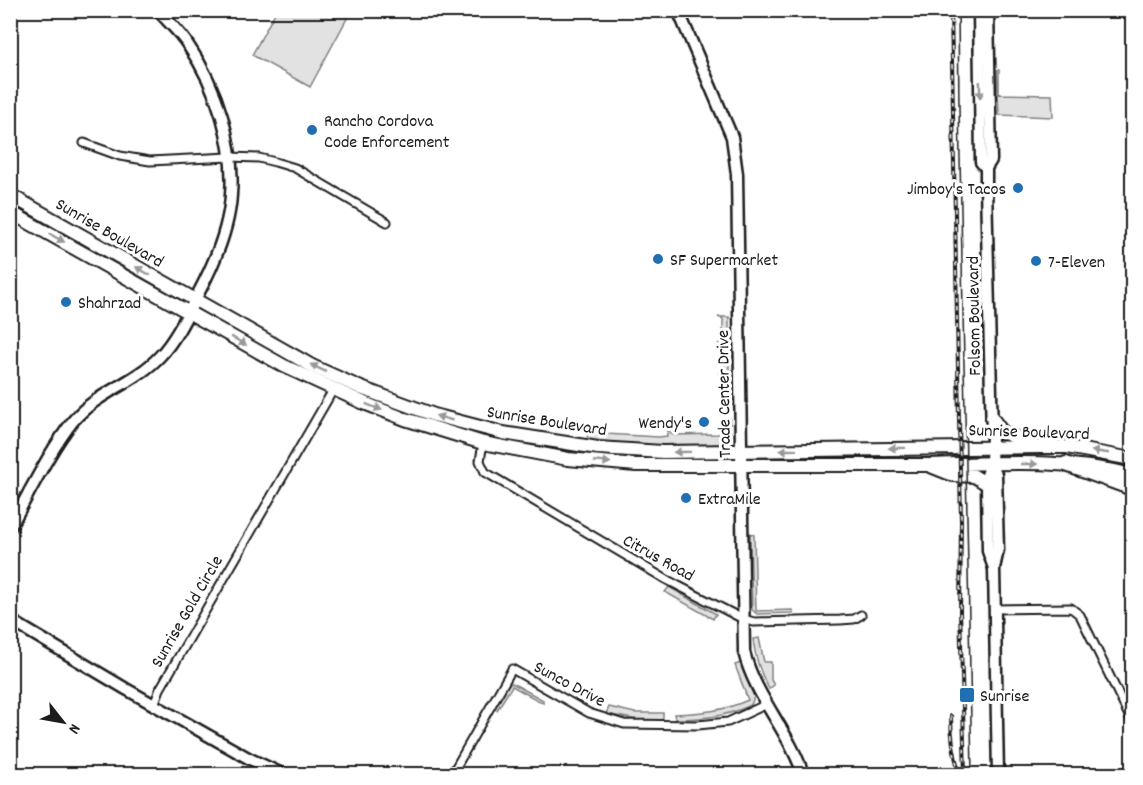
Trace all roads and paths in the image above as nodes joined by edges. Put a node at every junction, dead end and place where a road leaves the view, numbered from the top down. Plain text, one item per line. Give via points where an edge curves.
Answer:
1 (158, 10) edge
2 (678, 10) edge
3 (979, 10) edge
4 (988, 10) edge
5 (979, 27) junction
6 (988, 55) junction
7 (84, 143) dead end
8 (229, 156) junction
9 (986, 168) junction
10 (10, 195) edge
11 (10, 212) edge
12 (387, 222) dead end
13 (191, 306) junction
14 (361, 388) junction
15 (333, 390) junction
16 (992, 418) junction
17 (488, 429) junction
18 (461, 437) junction
19 (483, 443) junction
20 (577, 446) junction
21 (1039, 447) junction
22 (992, 448) junction
23 (740, 451) junction
24 (1132, 459) edge
25 (992, 463) junction
26 (1066, 464) junction
27 (740, 465) junction
28 (927, 465) junction
29 (1132, 475) edge
30 (987, 484) junction
31 (1132, 488) edge
32 (10, 527) edge
33 (994, 568) junction
34 (995, 609) junction
35 (861, 615) dead end
36 (743, 619) junction
37 (10, 620) edge
38 (767, 704) junction
39 (154, 705) junction
40 (1132, 722) edge
41 (282, 774) edge
42 (452, 774) edge
43 (803, 774) edge
44 (998, 774) edge

1 - 8 street via 187,42 204,71 224,123
2 - 23 street, Trade Center Drive via 732,137 737,174
3 - 5 street, Folsom Boulevard
4 - 6 street, Folsom Boulevard
5 - 6 street
5 -> 9 street, Folsom Boulevard via 981,162
6 - 9 street, Folsom Boulevard via 991,160
7 - 8 street via 120,156 150,160
8 - 12 street via 258,158 295,168
8 - 13 street via 229,212 211,269
9 - 16 street, Folsom Boulevard
13 -> 10 main road, Sunrise Boulevard
11 -> 13 main road, Sunrise Boulevard
14 -> 13 main road, Sunrise Boulevard
13 -> 15 main road, Sunrise Boulevard via 284,366
13 - 32 street via 158,359 131,380 96,399 74,421
14 - 15 main road
17 -> 14 main road, Sunrise Boulevard via 434,415
15 -> 18 main road, Sunrise Boulevard
15 - 39 street, Sunrise Gold Circle
16 - 21 main road via 1002,432
16 - 22 street, Folsom Boulevard
17 - 18 main road via 483,434 471,432
17 - 20 main road, Sunrise Boulevard
18 - 19 main road, Sunrise Boulevard
19 - 20 main road via 491,438 566,450
19 -> 27 main road, Sunrise Boulevard via 568,459 636,465
19 - 36 street, Citrus Road via 480,462 485,472 667,580
23 -> 20 main road, Sunrise Boulevard via 663,452
21 - 22 main road, Sunrise Boulevard
24 -> 21 main road, Sunrise Boulevard via 1067,447
22 -> 23 main road, Sunrise Boulevard
22 - 25 street, Folsom Boulevard
23 - 27 street, Trade Center Drive
25 -> 26 main road, Sunrise Boulevard
25 - 28 main road, Sunrise Boulevard
25 - 30 street, Folsom Boulevard
25 - 33 street, Folsom Boulevard via 996,474 998,550
26 - 29 main road, Sunrise Boulevard
26 - 31 highway
27 - 28 main road, Sunrise Boulevard
27 - 36 street, Trade Center Drive
28 - 30 main road via 953,475 974,476
30 - 33 street, Folsom Boulevard via 988,551
33 - 34 street, Folsom Boulevard
34 - 40 street via 1071,608 1080,615
34 - 44 street, Folsom Boulevard
35 - 36 street, Citrus Road via 840,620
36 - 38 street, Trade Center Drive via 746,659
37 - 39 street
38 - 42 street, Sunco Drive via 728,722 624,724 595,716 512,669
38 - 43 street, Trade Center Drive via 788,737
39 - 41 street

